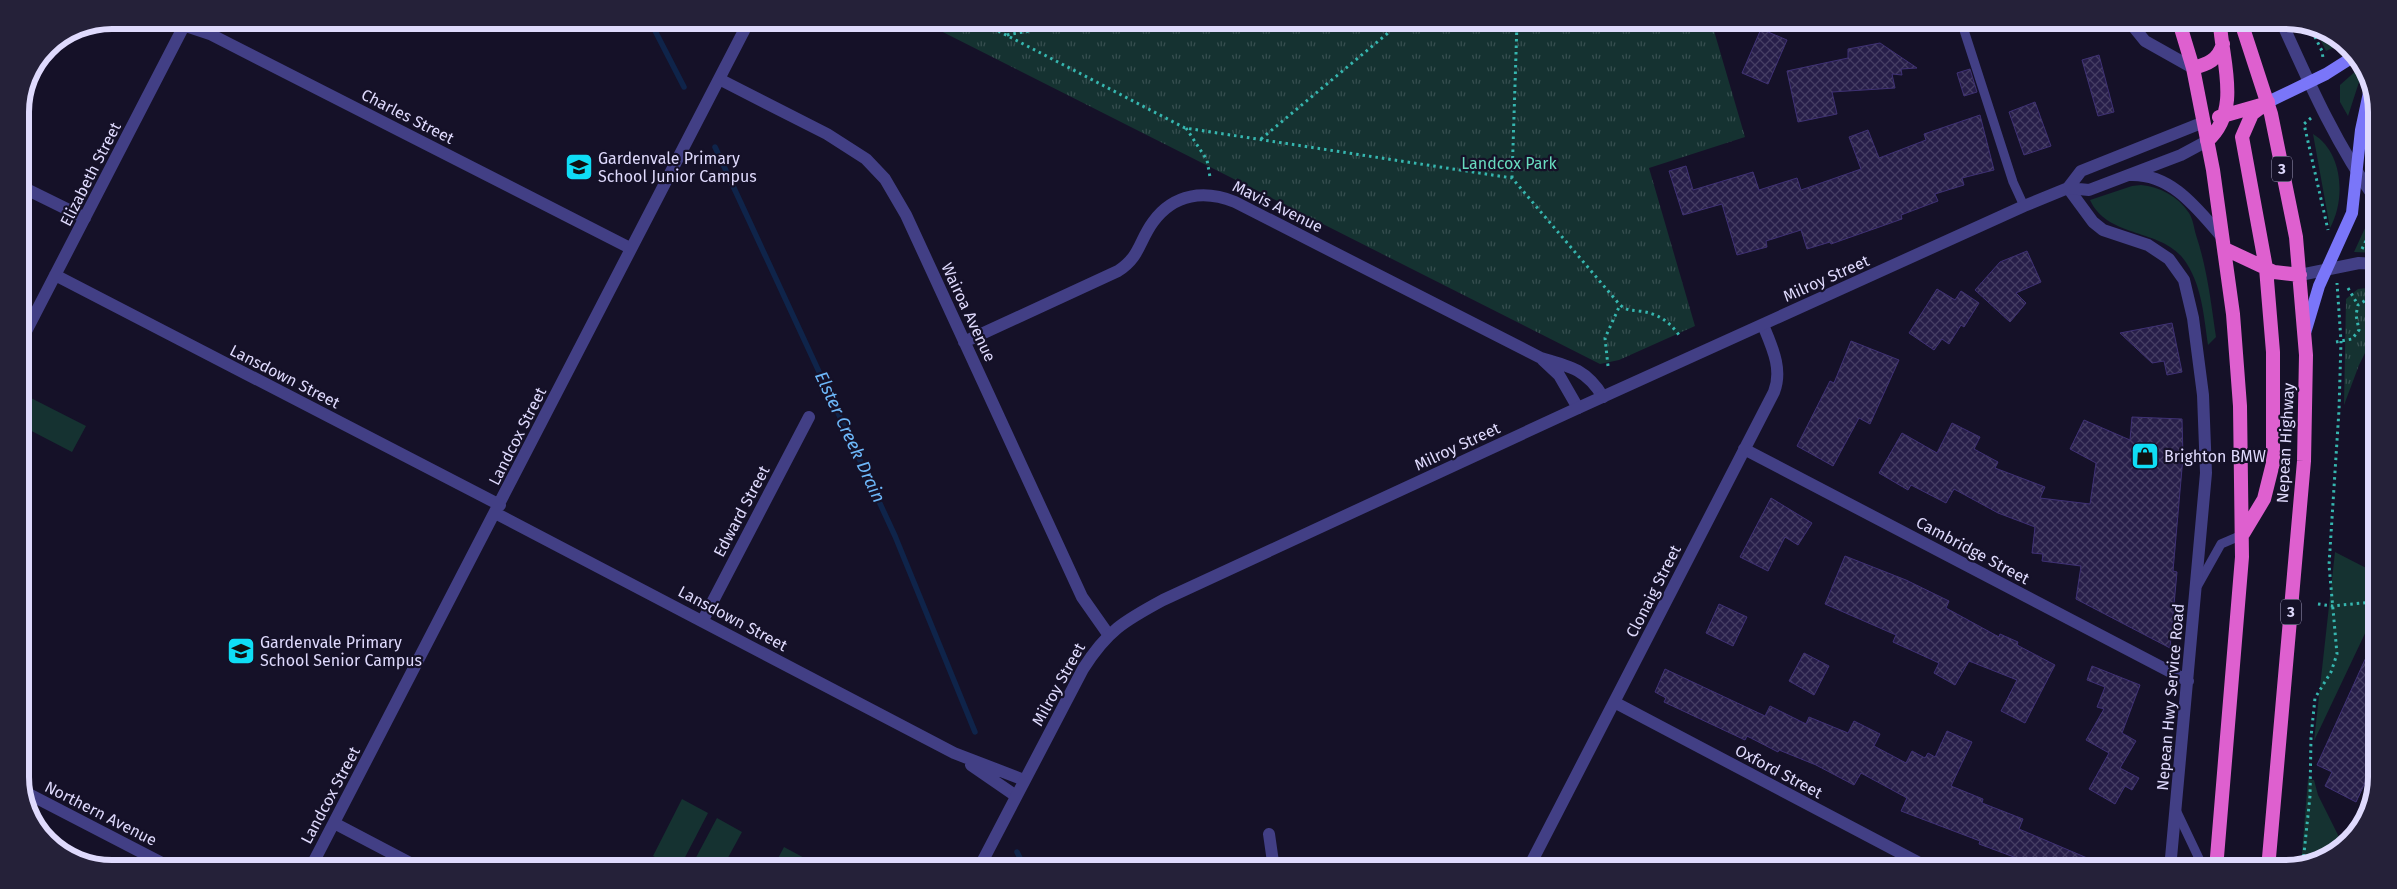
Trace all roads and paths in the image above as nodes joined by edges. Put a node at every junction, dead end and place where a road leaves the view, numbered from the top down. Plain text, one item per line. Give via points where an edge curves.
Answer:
1 (183, 29) edge
2 (199, 29) edge
3 (745, 29) edge
4 (995, 29) edge
5 (1040, 29) edge
6 (1393, 29) edge
7 (1517, 29) edge
8 (1964, 29) edge
9 (2134, 29) edge
10 (2181, 29) edge
11 (2221, 29) edge
12 (2243, 29) edge
13 (2285, 29) edge
14 (2313, 34) edge
15 (1007, 35) junction
16 (2223, 44) junction
17 (2323, 53) dead end
18 (2350, 60) edge
19 (2193, 68) junction
20 (719, 79) junction
21 (2309, 83) junction
22 (2367, 100) edge
23 (2268, 102) junction
24 (2321, 108) junction
25 (2225, 115) junction
26 (2204, 122) junction
27 (1186, 128) junction
28 (1260, 139) junction
29 (2207, 141) junction
30 (2358, 172) junction
31 (2128, 175) junction
32 (1210, 177) dead end
33 (1512, 178) junction
34 (2068, 188) junction
35 (2368, 188) edge
36 (29, 190) edge
37 (2024, 206) junction
38 (85, 218) junction
39 (2328, 231) dead end
40 (2224, 244) junction
41 (630, 248) junction
42 (2368, 264) edge
43 (2266, 268) junction
44 (2330, 270) junction
45 (55, 275) junction
46 (2300, 276) junction
47 (2348, 288) dead end
48 (2368, 300) edge
49 (1620, 305) junction
50 (2358, 305) junction
51 (1763, 325) junction
52 (29, 326) edge
53 (2305, 333) junction
54 (1679, 335) dead end
55 (964, 342) junction
56 (2339, 342) junction
57 (1541, 358) junction
58 (1608, 366) dead end
59 (1603, 397) junction
60 (1578, 408) junction
61 (809, 417) dead end
62 (1744, 449) junction
63 (498, 509) junction
64 (2242, 535) junction
65 (2196, 587) junction
66 (2368, 602) edge
67 (2318, 604) dead end
68 (2332, 606) junction
69 (703, 620) junction
70 (1108, 634) junction
71 (2188, 681) junction
72 (1614, 702) junction
73 (954, 753) junction
74 (1024, 780) junction
75 (31, 795) edge
76 (1016, 796) junction
77 (2176, 809) junction
78 (334, 823) junction
79 (1269, 834) dead end
80 (2303, 858) edge
81 (156, 860) edge
82 (314, 860) edge
83 (404, 860) edge
84 (983, 860) edge
85 (1272, 860) edge
86 (1533, 860) edge
87 (1914, 860) edge
88 (2171, 860) edge
89 (2200, 860) edge
90 (2217, 860) edge
91 (2269, 860) edge

1 - 38 street, Elizabeth Street
2 - 41 street, Charles Street
3 - 20 street, Landcox Street
4 - 15 path
5 - 15 path
6 - 28 path
7 - 33 path
8 - 37 lane via 2013,182
9 - 19 street via 2145,41
10 - 19 highway
11 - 16 highway
12 - 23 highway, Nepean Highway / 3
13 - 21 street
14 - 17 path
15 - 27 path
16 - 19 highway via 2212,61
16 - 25 highway via 2227,74
18 - 21 main road
19 - 26 highway
20 - 41 street, Landcox Street
20 - 55 street, Wairoa Avenue via 827,134 866,159 885,179 903,208
21 - 23 main road
21 - 24 street
22 - 30 main road
23 - 25 highway
23 - 43 highway via 2252,114 2242,137
23 - 46 highway, Nepean Highway / 3 via 2296,236
24 - 30 street
24 - 39 path via 2304,124
25 - 26 highway
25 - 29 highway via 2218,130
26 - 29 highway
26 - 34 street, Milroy Street via 2081,171
27 - 28 path
27 - 32 path via 1207,160
28 - 33 path
29 - 31 street, Milroy Street via 2181,155
29 - 40 highway
30 - 35 street
30 - 44 main road via 2350,219
31 - 34 street, Milroy Street via 2089,190
31 - 40 street via 2148,177 2174,187
33 - 49 path
34 - 37 street, Milroy Street
34 - 65 street, Nepean Hwy Service Road via 2093,222 2103,230 2148,245 2169,258 2188,292 2206,443
36 - 38 street
37 - 51 street, Milroy Street
38 - 45 street, Elizabeth Street
40 - 43 highway
40 - 64 highway via 2234,314 2240,398
41 - 63 street, Landcox Street
42 - 44 street
43 - 46 highway via 2284,275
43 - 64 highway via 2273,352 2273,463 2264,499
44 - 46 street
44 - 53 main road via 2314,300
44 - 56 path via 2339,295
45 - 52 street, Elizabeth Street
45 - 63 street, Lansdown Street
46 - 53 highway, Nepean Highway / 3
47 - 50 path
48 - 50 path
49 - 54 path via 1664,318
49 - 58 path via 1605,338
50 - 56 path via 2359,330 2352,339
51 - 59 street, Milroy Street
51 - 62 street, Clonaig Street via 1778,369 1778,384
53 - 91 highway, Nepean Highway / 3 via 2304,461
55 - 57 street, Mavis Avenue via 1118,271 1134,258 1160,214 1181,200 1207,194 1235,202
55 - 70 street, Wairoa Avenue via 1082,597
56 - 68 path via 2339,410 2329,565
57 - 59 street, Mavis Avenue via 1568,365 1590,378
57 - 60 street, Mavis Avenue via 1559,375
59 - 60 street, Milroy Street
60 - 70 street, Milroy Street via 1163,600 1128,618
61 - 69 street, Edward Street
62 - 71 street, Cambridge Street
62 - 72 street, Clonaig Street
63 - 69 street, Lansdown Street
63 - 78 street, Landcox Street
64 - 65 lane, Nepean Hwy Service Road via 2221,544
64 - 90 highway
65 - 71 street, Nepean Hwy Service Road
66 - 68 path
67 - 68 path
68 - 80 path via 2337,654 2331,672 2315,698
69 - 73 street, Lansdown Street
70 - 74 street, Milroy Street via 1083,669
71 - 77 street, Nepean Hwy Service Road
72 - 86 street, Clonaig Street
72 - 87 street, Oxford Street
73 - 74 street, Lansdown Street
73 - 76 street, Lansdown Street
74 - 76 street, Milroy Street
75 - 81 street, Northern Avenue
76 - 84 street, Milroy Street
77 - 88 street, Nepean Hwy Service Road
77 - 89 lane, Nepean Hwy Service Road
78 - 82 street, Landcox Street
78 - 83 street
79 - 85 street

